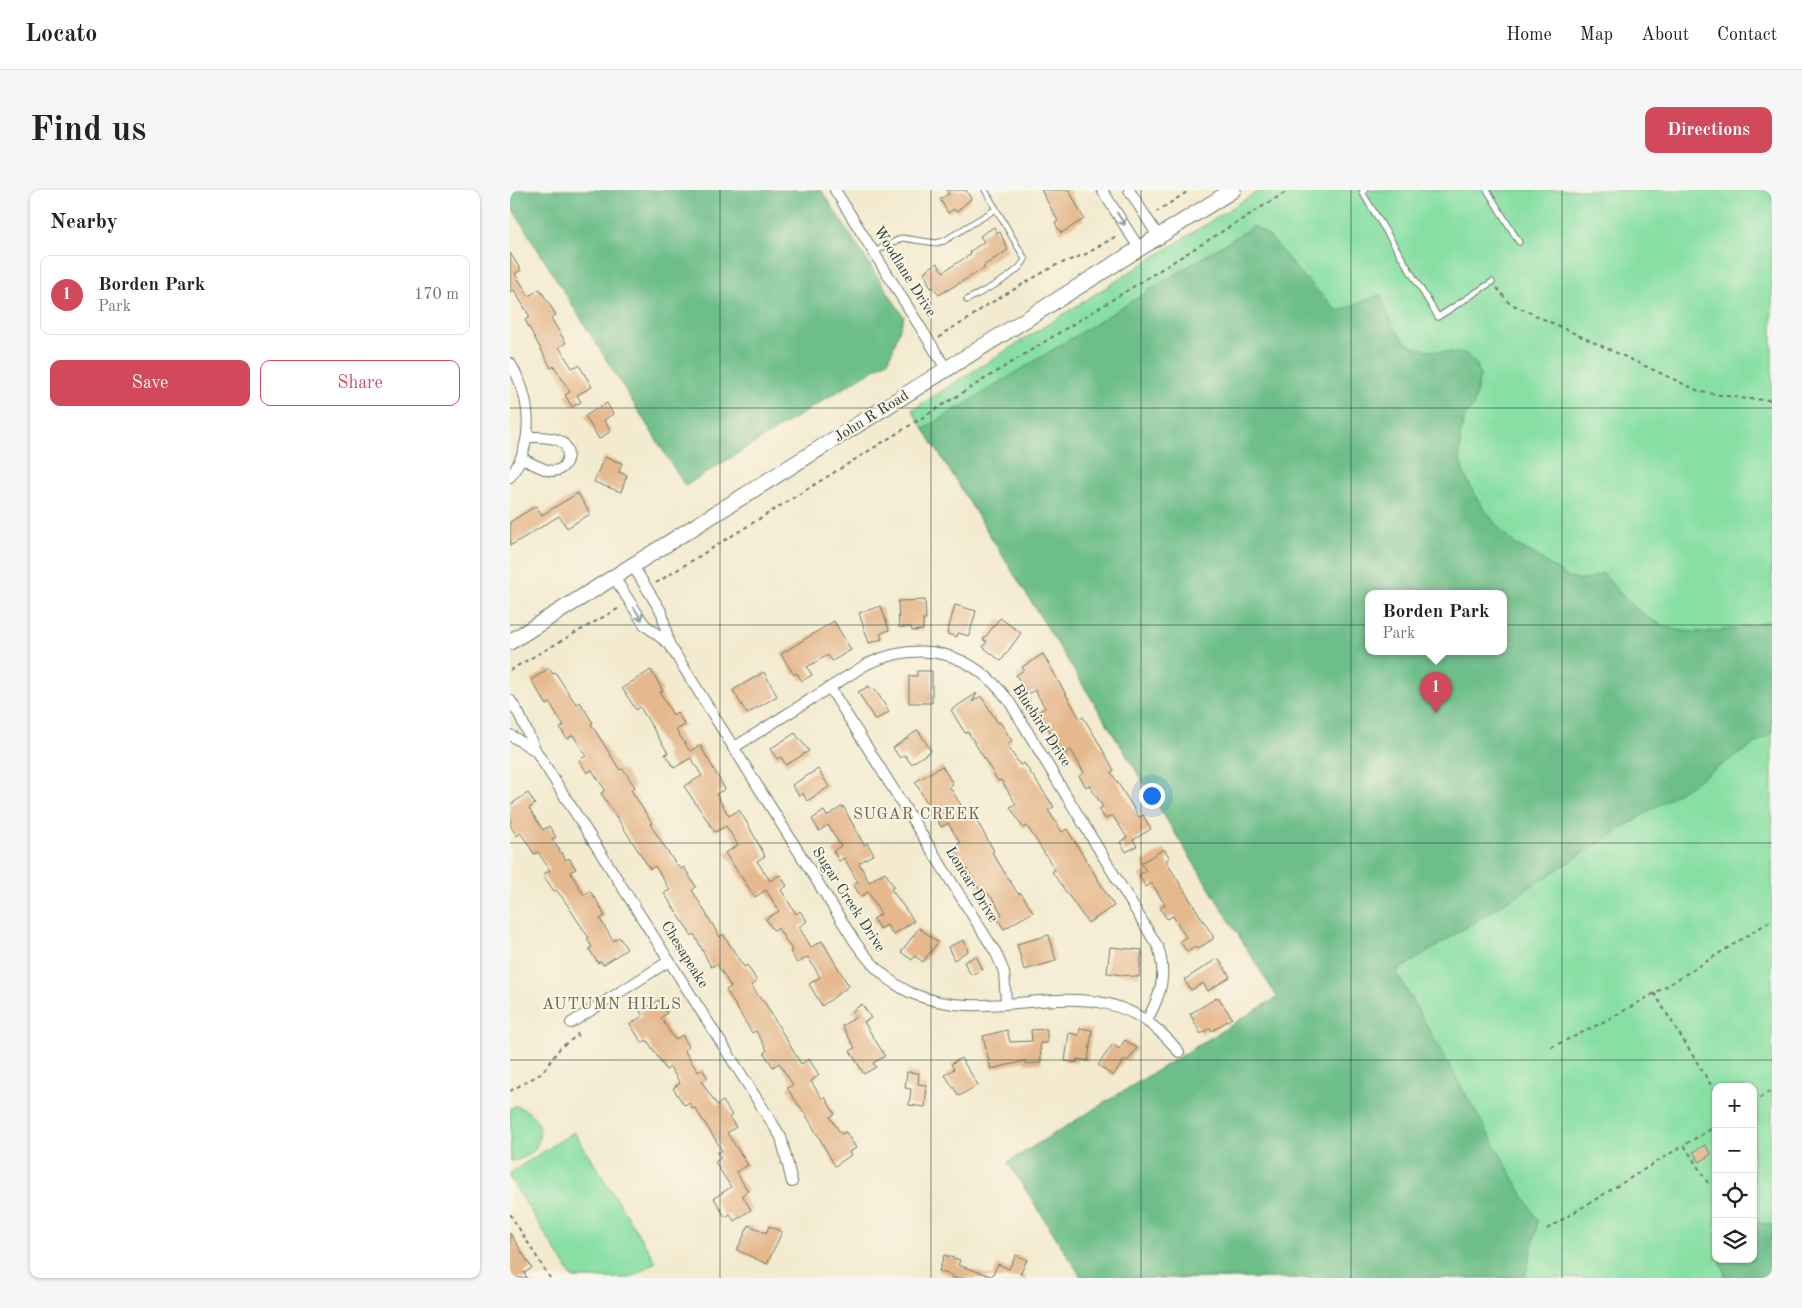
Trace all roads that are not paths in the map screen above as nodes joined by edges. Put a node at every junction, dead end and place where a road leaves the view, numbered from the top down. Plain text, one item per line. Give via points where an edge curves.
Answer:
1 (835, 190) edge
2 (985, 190) edge
3 (1102, 190) edge
4 (1129, 190) edge
5 (1232, 190) edge
6 (1365, 190) edge
7 (1486, 190) edge
8 (996, 209) junction
9 (1158, 236) junction
10 (1519, 242) dead end
11 (1139, 248) junction
12 (874, 253) junction
13 (1492, 282) road end
14 (967, 300) dead end
15 (510, 363) edge
16 (947, 370) junction
17 (527, 436) junction
18 (521, 458) junction
19 (510, 477) edge
20 (633, 566) junction
21 (614, 577) junction
22 (510, 642) edge
23 (669, 644) junction
24 (830, 688) junction
25 (510, 700) edge
26 (510, 735) edge
27 (733, 748) junction
28 (536, 752) junction
29 (670, 961) junction
30 (1006, 1002) junction
31 (1147, 1020) junction
32 (571, 1023) road end
33 (1179, 1052) dead end
34 (792, 1182) dead end

1 - 12 street, Woodlane Drive
2 - 8 lane
3 -> 11 street
4 - 9 street
5 - 9 main road, John R Road
6 - 13 lane via 1362,192 1438,317
7 - 10 lane
8 - 12 lane via 936,243 902,238
8 - 14 lane via 1025,259 1010,276
9 - 11 main road, John R Road
11 - 16 main road, John R Road
12 - 16 street, Woodlane Drive
15 - 17 street via 524,395
16 - 20 main road, John R Road
17 - 18 street
17 - 18 street via 558,439 568,450 568,458 566,464 550,471
18 - 19 street
20 - 21 main road, John R Road
20 - 23 street, Sugar Creek Drive via 662,613
21 - 22 main road, John R Road
21 -> 23 street, Sugar Creek Drive via 644,624
23 - 27 street, Sugar Creek Drive
24 - 27 street, Bluebird Drive
24 - 30 street, Loncar Drive via 996,953 1004,972
24 - 31 street, Bluebird Drive via 874,661 913,651 942,654 964,661 994,683 1010,701 1158,947 1164,964 1163,979
25 - 28 street, Chesapeake
26 - 28 street, Chesapeake
27 - 30 street, Sugar Creek Drive via 850,934 874,966 898,986 928,999 966,1004
28 - 29 street, Chesapeake
29 - 32 street
29 - 34 street, Chesapeake via 781,1137
30 - 31 street, Sugar Creek Drive via 1095,1000
31 - 33 street, Sugar Creek Drive

